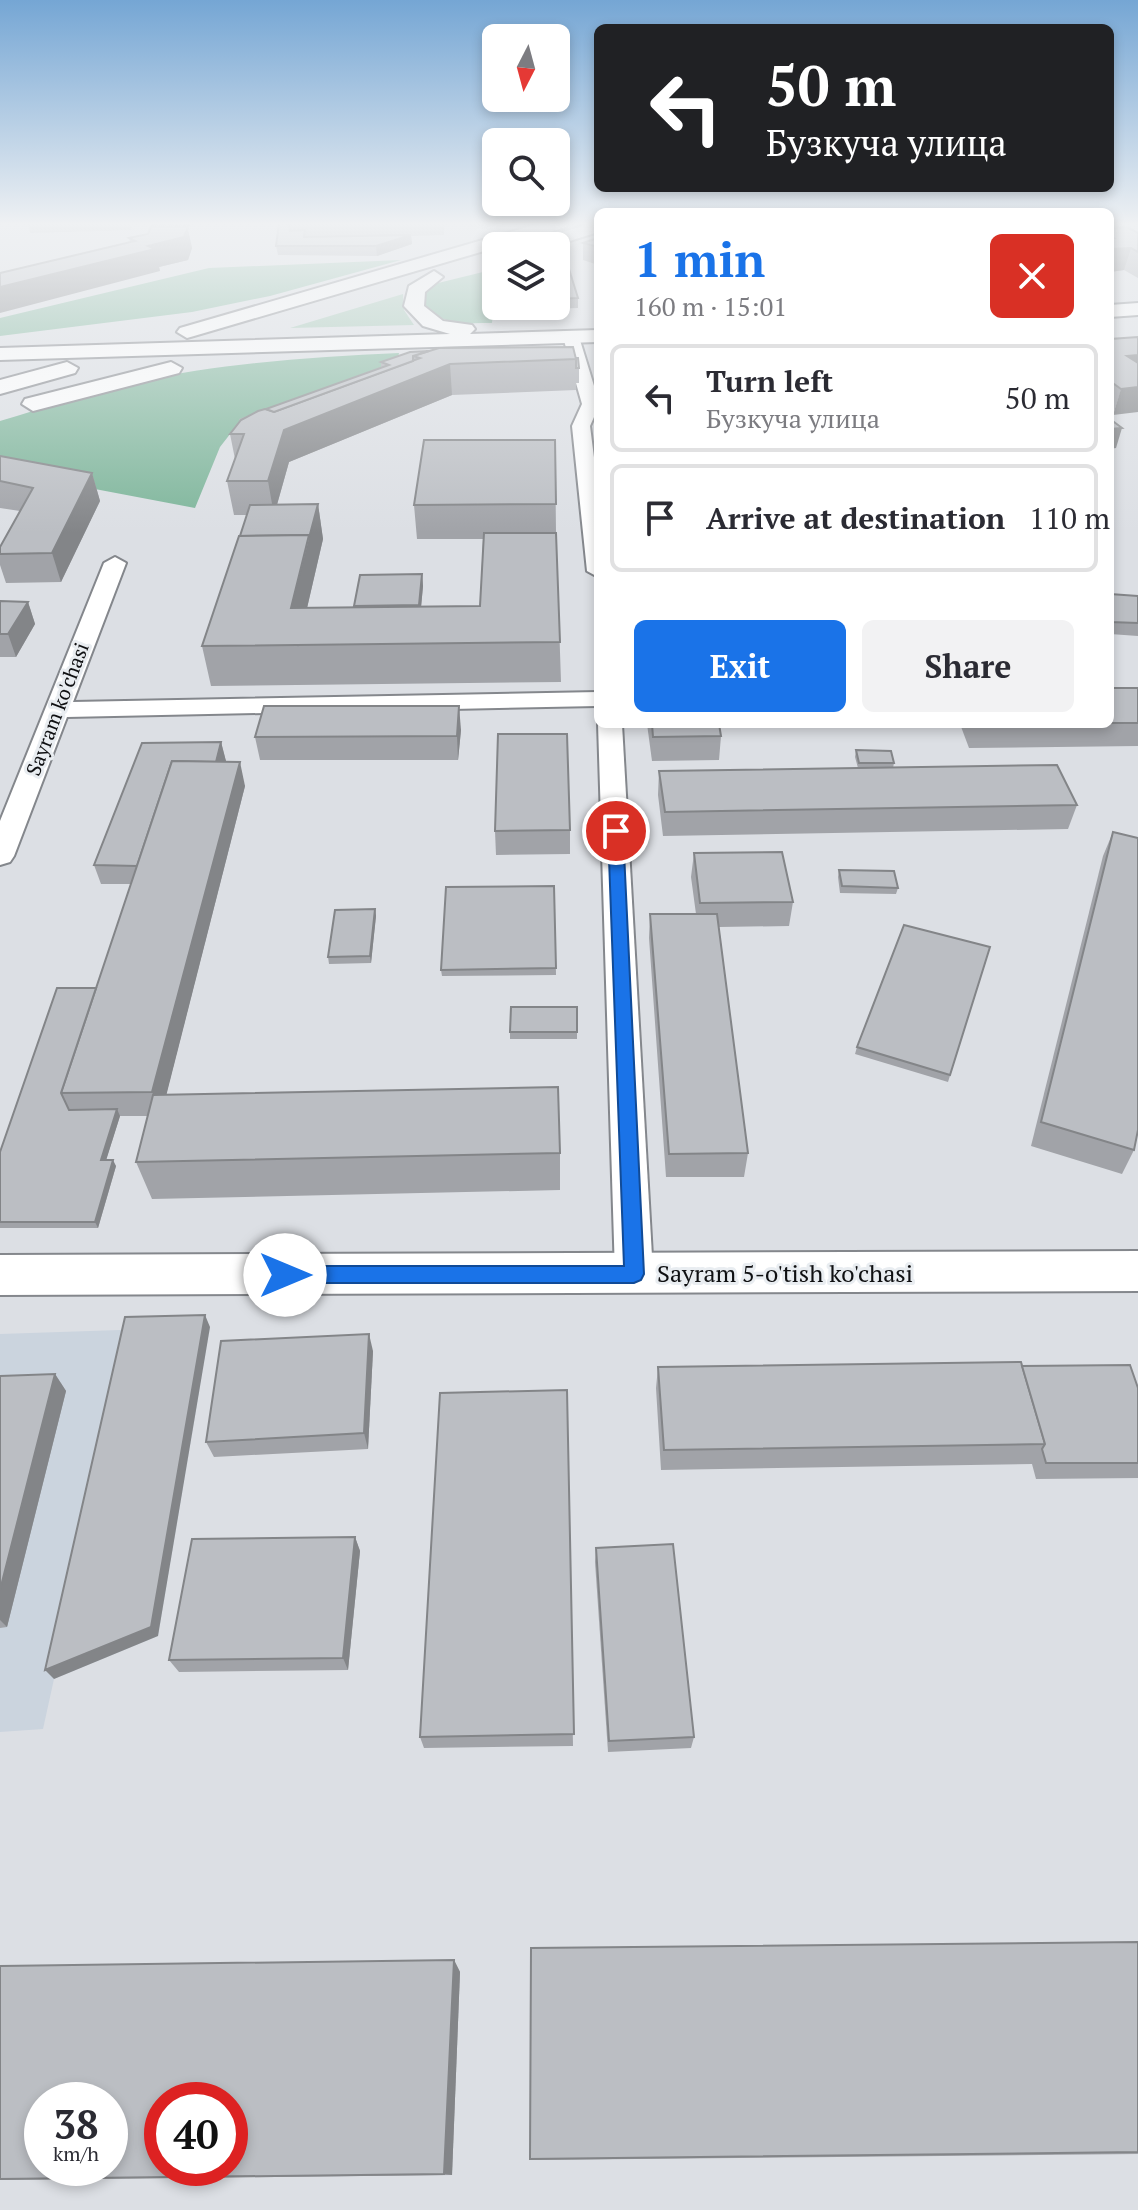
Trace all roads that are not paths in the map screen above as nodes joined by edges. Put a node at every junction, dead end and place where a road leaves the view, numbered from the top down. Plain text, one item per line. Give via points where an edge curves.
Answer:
1 (178, 326) edge
2 (271, 326) edge
3 (436, 326) edge
4 (592, 326) edge
5 (166, 329) junction
6 (465, 329) junction
7 (90, 331) dead end
8 (238, 336) junction
9 (594, 336) edge
10 (571, 337) junction
11 (0, 342) edge
12 (374, 343) junction
13 (199, 348) junction
14 (127, 350) junction
15 (0, 354) edge
16 (0, 387) edge
17 (8, 409) edge
18 (594, 537) edge
19 (115, 563) dead end
20 (594, 699) edge
21 (57, 710) junction
22 (610, 728) edge
23 (0, 856) edge
24 (1138, 1271) edge
25 (634, 1274) junction
26 (0, 1275) edge

1 - 5 main road
2 - 8 main road
3 - 6 main road
4 - 6 main road
5 - 8 main road
5 - 11 main road
5 - 14 main road
6 - 8 main road
7 - 11 main road
8 - 13 main road
9 - 10 main road
10 - 12 main road
10 - 18 street via 591,404 581,426
12 - 13 main road
12 - 17 main road via 154,371
13 - 14 main road
13 - 17 main road
14 - 15 main road
14 - 16 main road
19 - 21 street, Sayram ko'chasi
20 - 21 street
21 - 23 street, Sayram ko'chasi
22 - 25 street
24 - 25 street, Sayram 5-o'tish ko'chasi
25 - 26 street, Sayram 5-o'tish ko'chasi

